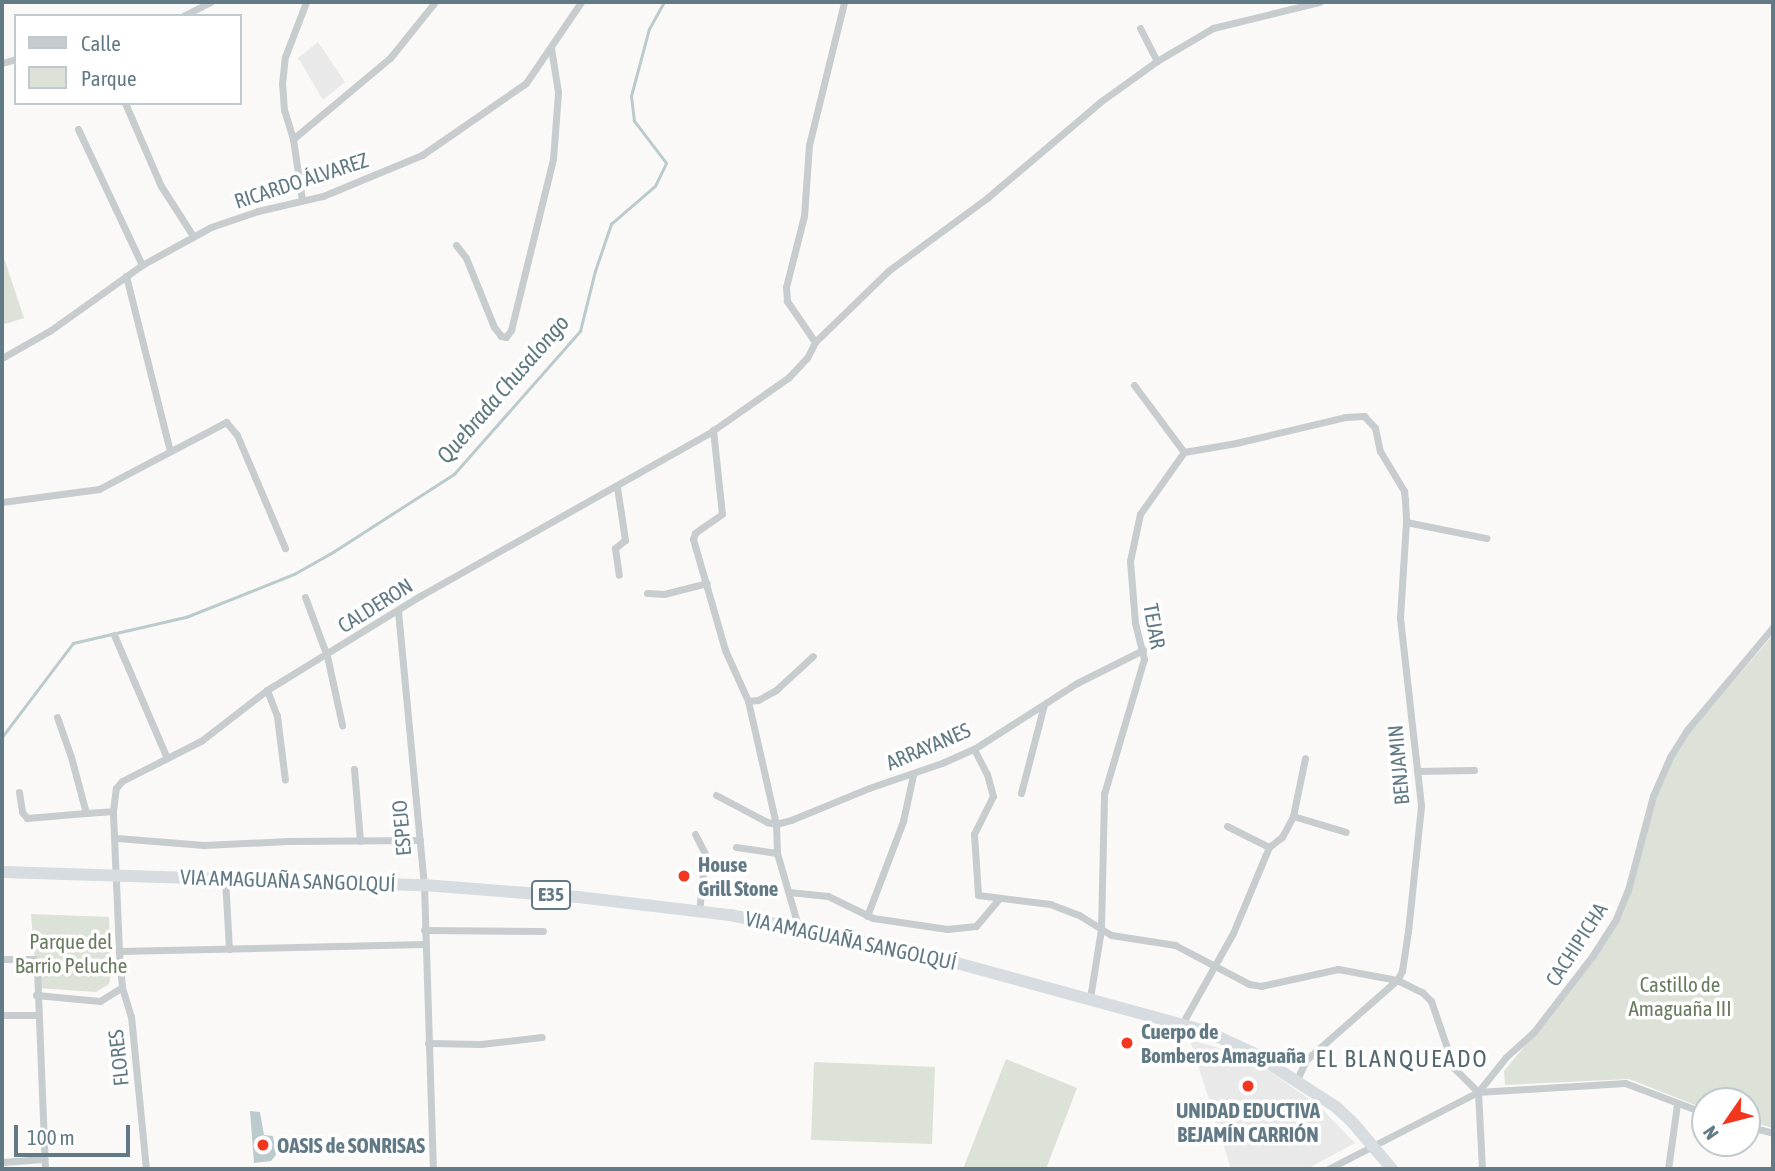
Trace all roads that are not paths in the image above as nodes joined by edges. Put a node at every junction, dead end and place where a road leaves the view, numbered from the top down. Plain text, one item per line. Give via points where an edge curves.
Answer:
1 (211, 2) edge
2 (306, 2) edge
3 (435, 2) edge
4 (581, 2) edge
5 (844, 2) edge
6 (1320, 2) edge
7 (187, 14) edge
8 (1140, 28) dead end
9 (551, 48) junction
10 (1157, 61) junction
11 (126, 105) edge
12 (78, 129) dead end
13 (293, 139) junction
14 (302, 200) junction
15 (193, 236) junction
16 (456, 245) dead end
17 (142, 265) junction
18 (126, 276) junction
19 (815, 342) junction
20 (2, 358) edge
21 (1134, 385) dead end
22 (713, 430) junction
23 (170, 451) junction
24 (1184, 452) junction
25 (617, 487) junction
26 (2, 502) edge
27 (1406, 522) junction
28 (1486, 538) dead end
29 (285, 548) dead end
30 (620, 575) dead end
31 (707, 583) junction
32 (647, 593) dead end
33 (305, 597) dead end
34 (398, 611) junction
35 (1773, 627) edge
36 (114, 635) dead end
37 (1143, 650) junction
38 (327, 656) junction
39 (813, 656) dead end
40 (267, 690) junction
41 (748, 701) junction
42 (1044, 704) junction
43 (57, 717) dead end
44 (342, 725) dead end
45 (974, 748) junction
46 (167, 758) junction
47 (1305, 758) dead end
48 (354, 769) dead end
49 (1474, 770) dead end
50 (1417, 772) junction
51 (914, 775) junction
52 (285, 780) dead end
53 (19, 792) dead end
54 (1021, 793) dead end
55 (716, 795) dead end
56 (113, 811) junction
57 (86, 813) junction
58 (1293, 816) junction
59 (776, 824) junction
60 (1227, 827) dead end
61 (1346, 832) dead end
62 (695, 834) dead end
63 (117, 838) junction
64 (360, 841) junction
65 (420, 841) junction
66 (736, 847) dead end
67 (1269, 847) junction
68 (777, 853) junction
69 (2, 872) edge
70 (117, 874) junction
71 (225, 878) junction
72 (424, 885) junction
73 (789, 892) junction
74 (999, 899) junction
75 (699, 912) junction
76 (867, 916) junction
77 (799, 929) junction
78 (1101, 929) junction
79 (424, 930) junction
80 (543, 932) dead end
81 (425, 944) junction
82 (229, 949) junction
83 (119, 951) junction
84 (2, 958) edge
85 (1212, 966) junction
86 (1397, 980) junction
87 (122, 987) junction
88 (36, 995) junction
89 (1090, 998) junction
90 (2, 1015) edge
91 (37, 1015) junction
92 (1182, 1024) junction
93 (542, 1037) dead end
94 (428, 1043) junction
95 (1297, 1079) junction
96 (1478, 1091) junction
97 (1677, 1104) junction
98 (1691, 1108) edge
99 (1374, 1146) junction
100 (44, 1159) junction
101 (2, 1162) edge
102 (45, 1169) edge
103 (146, 1169) edge
104 (433, 1169) edge
105 (1328, 1169) edge
106 (1392, 1169) edge
107 (1482, 1169) edge
108 (1668, 1169) edge

1 - 7 street
2 - 13 street via 294,27 284,70 284,110
3 - 13 street via 390,58
4 - 9 street, RICARDO ÁLVAREZ
5 - 19 street via 809,145 804,216 786,287 787,301
6 - 10 street, CALDERON via 1213,28
8 - 10 street
9 - 14 street, RICARDO ÁLVAREZ via 526,83 422,155
9 - 16 street via 558,100 553,159 506,337 494,327 466,258
10 - 19 street, CALDERON via 888,271
11 - 15 street via 161,186
12 - 17 street
13 - 14 street
14 - 15 street, RICARDO ÁLVAREZ
15 - 17 street, RICARDO ÁLVAREZ
17 - 18 street, RICARDO ÁLVAREZ
18 - 20 street, RICARDO ÁLVAREZ via 51,330
18 - 23 street
19 - 22 street, CALDERON via 789,377
21 - 24 street
22 - 25 street, CALDERON
22 - 31 street via 722,514 693,536
23 - 26 street via 99,489
23 - 29 street via 218,424 233,426
24 - 27 street, BENJAMIN via 1364,416 1371,420 1380,451 1404,491
24 - 37 street, TEJAR via 1140,514 1131,544 1135,623
25 - 30 street via 625,540 615,548
25 - 34 street, CALDERON via 516,540
27 - 28 street
27 - 50 street, BENJAMIN via 1400,618
31 - 32 street via 664,594
31 - 41 street via 725,650
33 - 38 street
34 - 38 street, CALDERON
34 - 65 street, ESPEJO
35 - 96 street, CACHIPICHA via 1670,757 1653,796 1628,890 1593,956 1534,1033
36 - 46 street
37 - 42 street, ARRAYANES
37 - 78 street, TEJAR via 1139,682 1104,794
38 - 40 street, CALDERON
38 - 44 street
39 - 41 street via 776,690
40 - 46 street, CALDERON via 208,737
40 - 52 street via 277,716
41 - 59 street
42 - 45 street, ARRAYANES
42 - 54 street
43 - 57 street
45 - 51 street, ARRAYANES
45 - 74 street via 993,796 974,834 976,890 983,898
46 - 56 street, CALDERON via 122,782 116,788
47 - 58 street
48 - 64 street
49 - 50 street
50 - 86 street, BENJAMIN via 1421,806 1408,931
51 - 59 street, ARRAYANES
51 - 76 street via 903,821
53 - 57 street via 27,818
55 - 59 street
56 - 57 street
56 - 63 street, CALDERON
58 - 61 street
58 - 67 street via 1282,837
59 - 68 street
60 - 67 street
62 - 75 street via 705,854
63 - 64 street via 204,845
63 - 70 street, CALDERON
64 - 65 street
65 - 72 street, ESPEJO
66 - 68 street
67 - 85 street via 1233,933
68 - 73 street
69 - 70 highway, VIA AMAGUAÑA SANGOLQUÍ / E35
70 - 71 highway, VIA AMAGUAÑA SANGOLQUÍ / E35
70 - 83 street, CALDERON
71 - 72 highway, VIA AMAGUAÑA SANGOLQUÍ / E35
71 - 82 street
72 - 75 highway, VIA AMAGUAÑA SANGOLQUÍ / E35
72 - 79 street, ESPEJO
73 - 76 street via 828,896
73 - 77 street
74 - 76 street via 972,927 916,926
74 - 78 street via 1050,904
75 - 77 highway, VIA AMAGUAÑA SANGOLQUÍ / E35
77 - 89 highway, VIA AMAGUAÑA SANGOLQUÍ / E35 via 920,953
78 - 85 street via 1118,937 1175,945
78 - 89 street, TEJAR
79 - 80 street
79 - 81 street, ESPEJO
81 - 82 street
81 - 94 street, ESPEJO
82 - 83 street
83 - 87 street, CALDERON
84 - 88 street via 34,959
85 - 86 street via 1261,986 1338,969
85 - 92 street
86 - 95 street via 1306,1060
86 - 96 street via 1431,1001 1454,1068
87 - 88 street via 100,1001
87 - 103 street, FLORES via 131,1017
88 - 91 street
89 - 92 highway, VIA AMAGUAÑA SANGOLQUÍ / E35
90 - 91 street
91 - 100 street
92 - 95 highway, VIA AMAGUAÑA SANGOLQUÍ / E35 via 1230,1042
93 - 94 street via 481,1044
94 - 104 street, ESPEJO
95 - 99 highway, VIA AMAGUAÑA SANGOLQUÍ / E35 via 1336,1107
96 - 97 street via 1625,1083
96 - 99 street, CACHIPICHA
96 - 107 street
97 - 98 street
97 - 108 street
99 - 105 street, CACHIPICHA
99 - 106 highway, VIA AMAGUAÑA SANGOLQUÍ / E35
100 - 101 street
100 - 102 street

